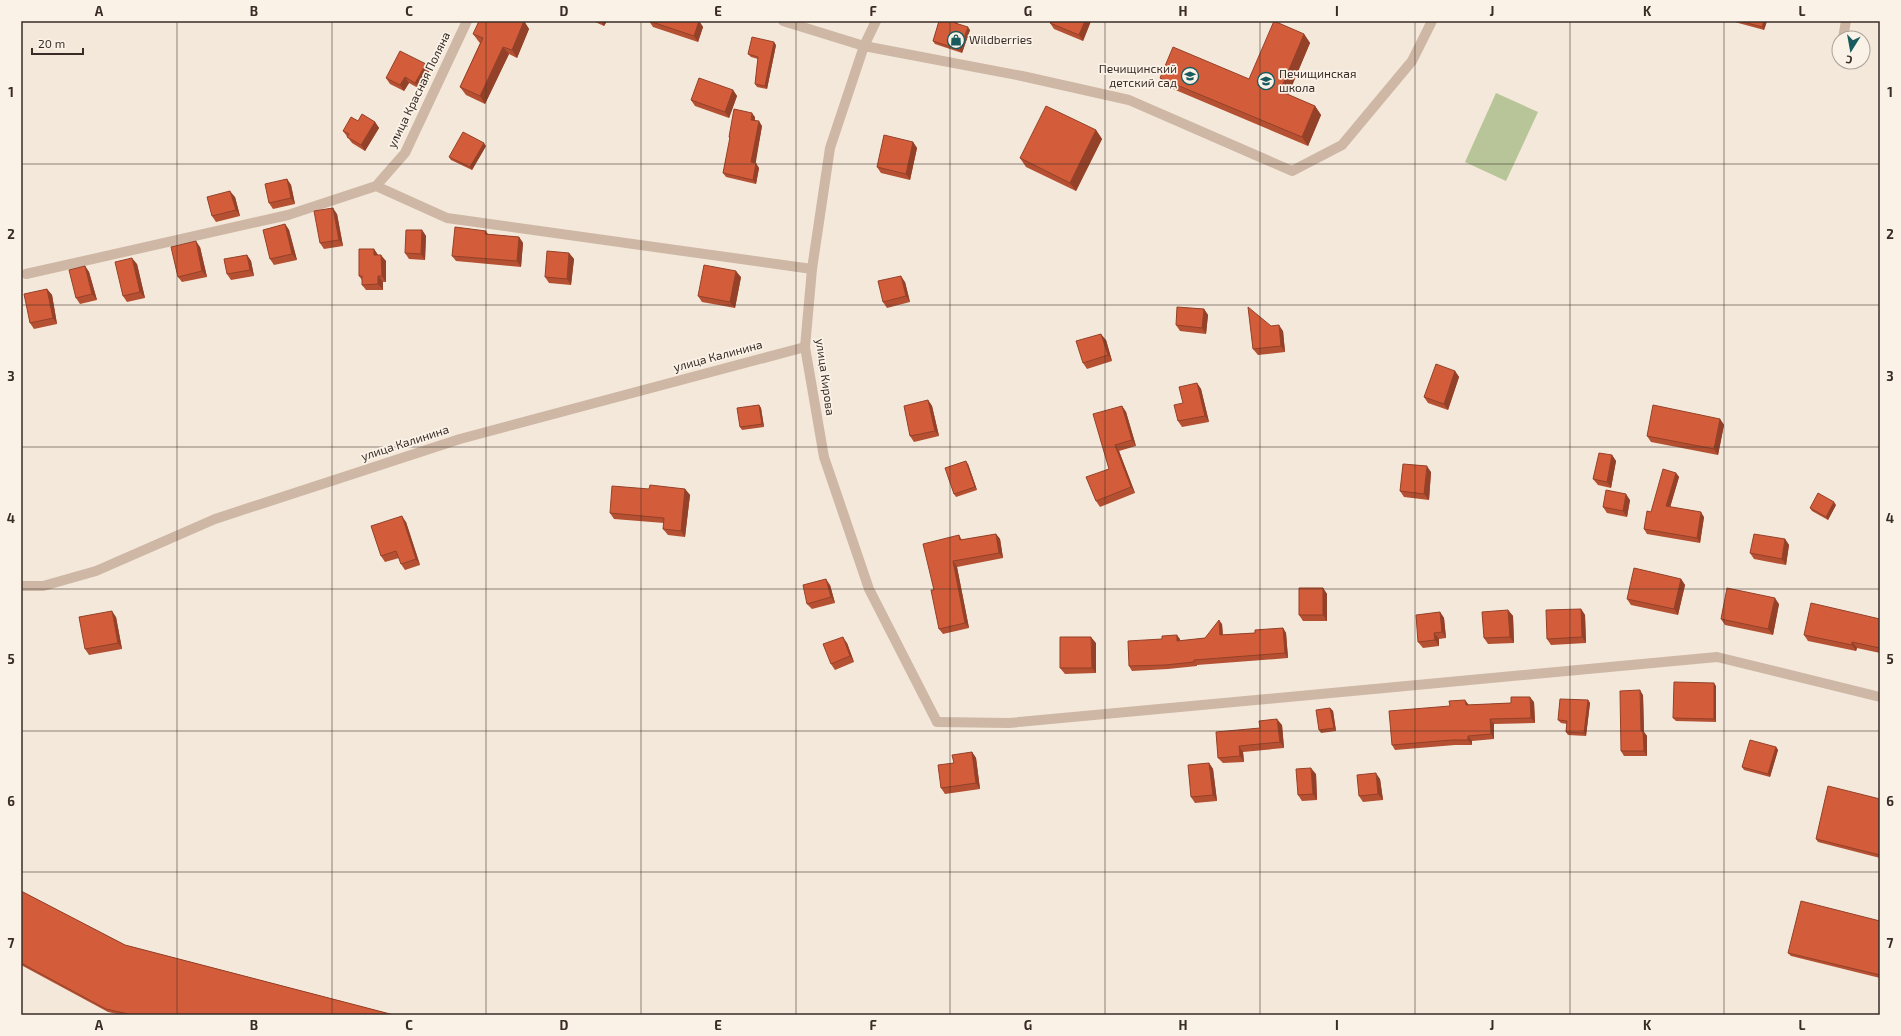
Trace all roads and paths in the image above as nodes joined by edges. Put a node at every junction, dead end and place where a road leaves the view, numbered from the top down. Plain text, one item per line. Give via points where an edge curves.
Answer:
1 (467, 21) edge
2 (783, 21) edge
3 (876, 21) edge
4 (1432, 21) edge
5 (864, 46) junction
6 (376, 186) junction
7 (812, 269) junction
8 (26, 274) dead end
9 (805, 346) junction
10 (21, 586) edge
11 (1880, 697) edge

1 - 6 street, улица Красная Поляна via 405,153
2 - 5 street
3 - 5 street, улица Кирова
4 - 5 street via 1412,61 1342,145 1292,171 1129,100 1022,76
5 - 7 street, улица Кирова via 830,148
6 - 7 street via 447,218
6 - 8 street via 288,215
7 - 9 street, улица Кирова
9 - 10 street, улица Калинина via 460,438 215,519 96,571 43,586
9 - 11 street, улица Кирова via 824,458 866,582 937,722 1009,723 1717,657

